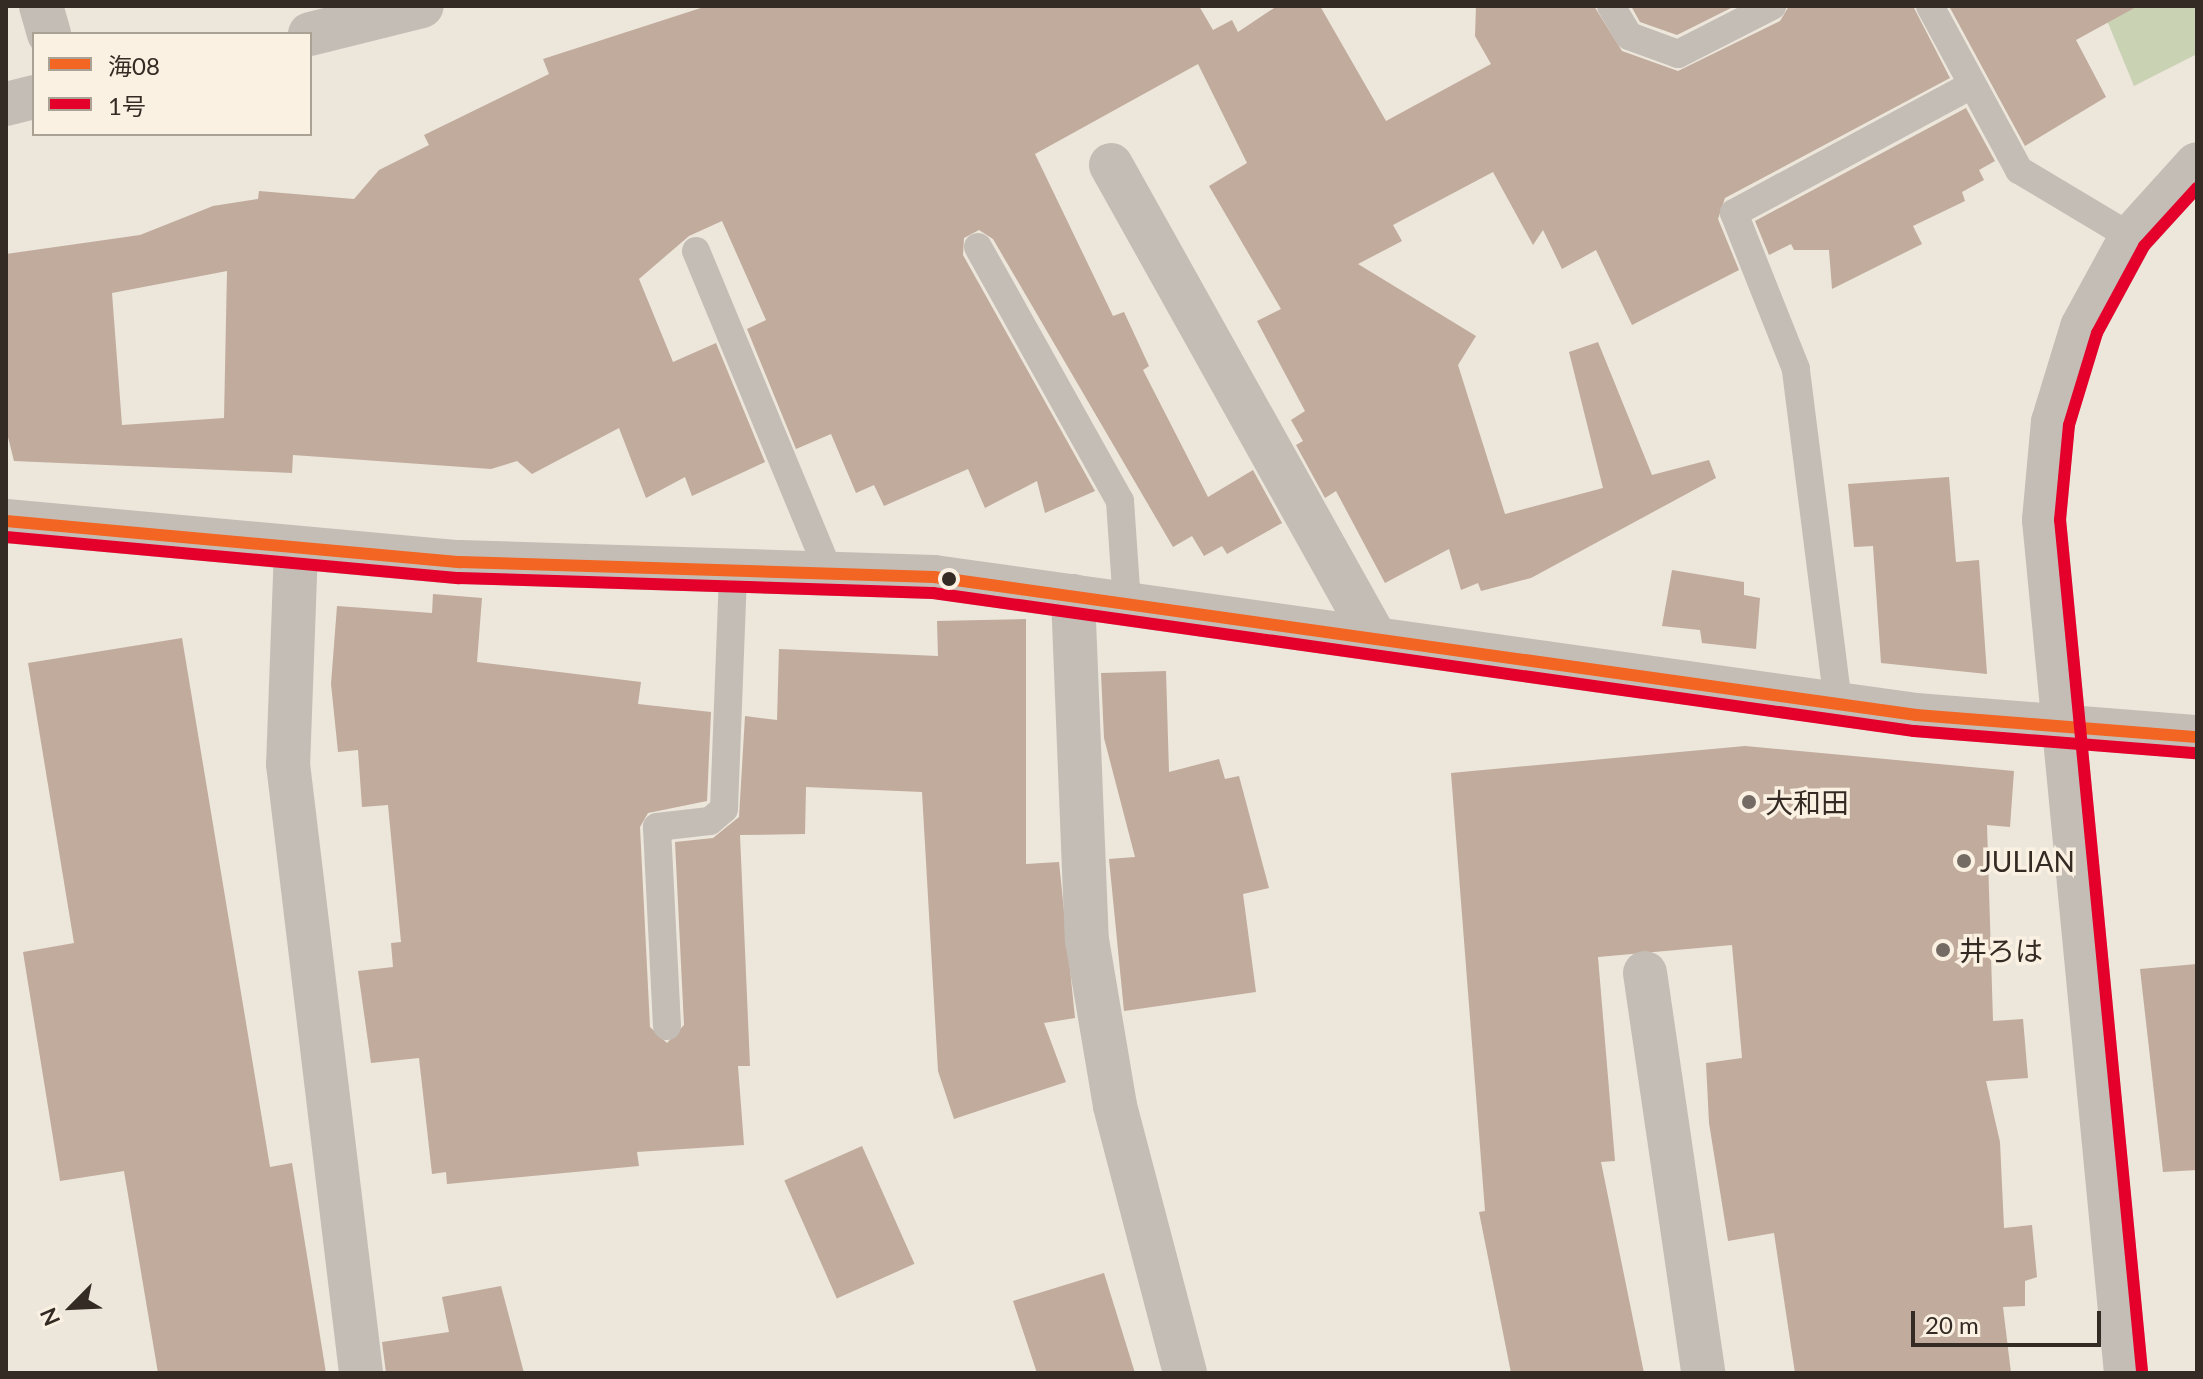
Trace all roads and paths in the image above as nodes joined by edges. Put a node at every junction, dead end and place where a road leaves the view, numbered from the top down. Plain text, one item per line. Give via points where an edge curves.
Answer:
1 (41, 6) edge
2 (422, 6) edge
3 (1611, 6) edge
4 (1772, 6) edge
5 (1930, 6) edge
6 (48, 32) edge
7 (312, 34) edge
8 (1972, 85) junction
9 (32, 98) edge
10 (6, 104) edge
11 (2197, 164) edge
12 (1111, 165) dead end
13 (2131, 237) junction
14 (978, 247) dead end
15 (696, 251) dead end
16 (6, 521) edge
17 (296, 549) junction
18 (733, 571) junction
19 (830, 575) junction
20 (1073, 596) junction
21 (1127, 603) junction
22 (1374, 636) junction
23 (1838, 703) junction
24 (2065, 728) junction
25 (2197, 737) edge
26 (1645, 973) dead end
27 (667, 1026) dead end
28 (361, 1373) edge
29 (1185, 1373) edge
30 (1703, 1373) edge
31 (2126, 1373) edge

1 - 6 street
2 - 7 street
3 - 4 lane via 1629,36 1678,54
5 - 8 lane
8 - 13 lane via 2019,170
8 - 23 lane via 1734,213 1796,369
9 - 10 street
11 - 13 street
12 - 22 street
13 - 24 street via 2082,327 2053,422 2044,520
14 - 21 lane via 1120,501
15 - 19 lane
16 - 17 street
17 - 18 street
17 - 28 street via 288,764
18 - 19 street
18 - 27 lane via 724,809 710,821 657,827
19 - 20 street via 934,577
20 - 21 street
20 - 29 street via 1087,940 1115,1106
21 - 22 street
22 - 23 street
23 - 24 street
24 - 25 street
24 - 31 street
26 - 30 street

